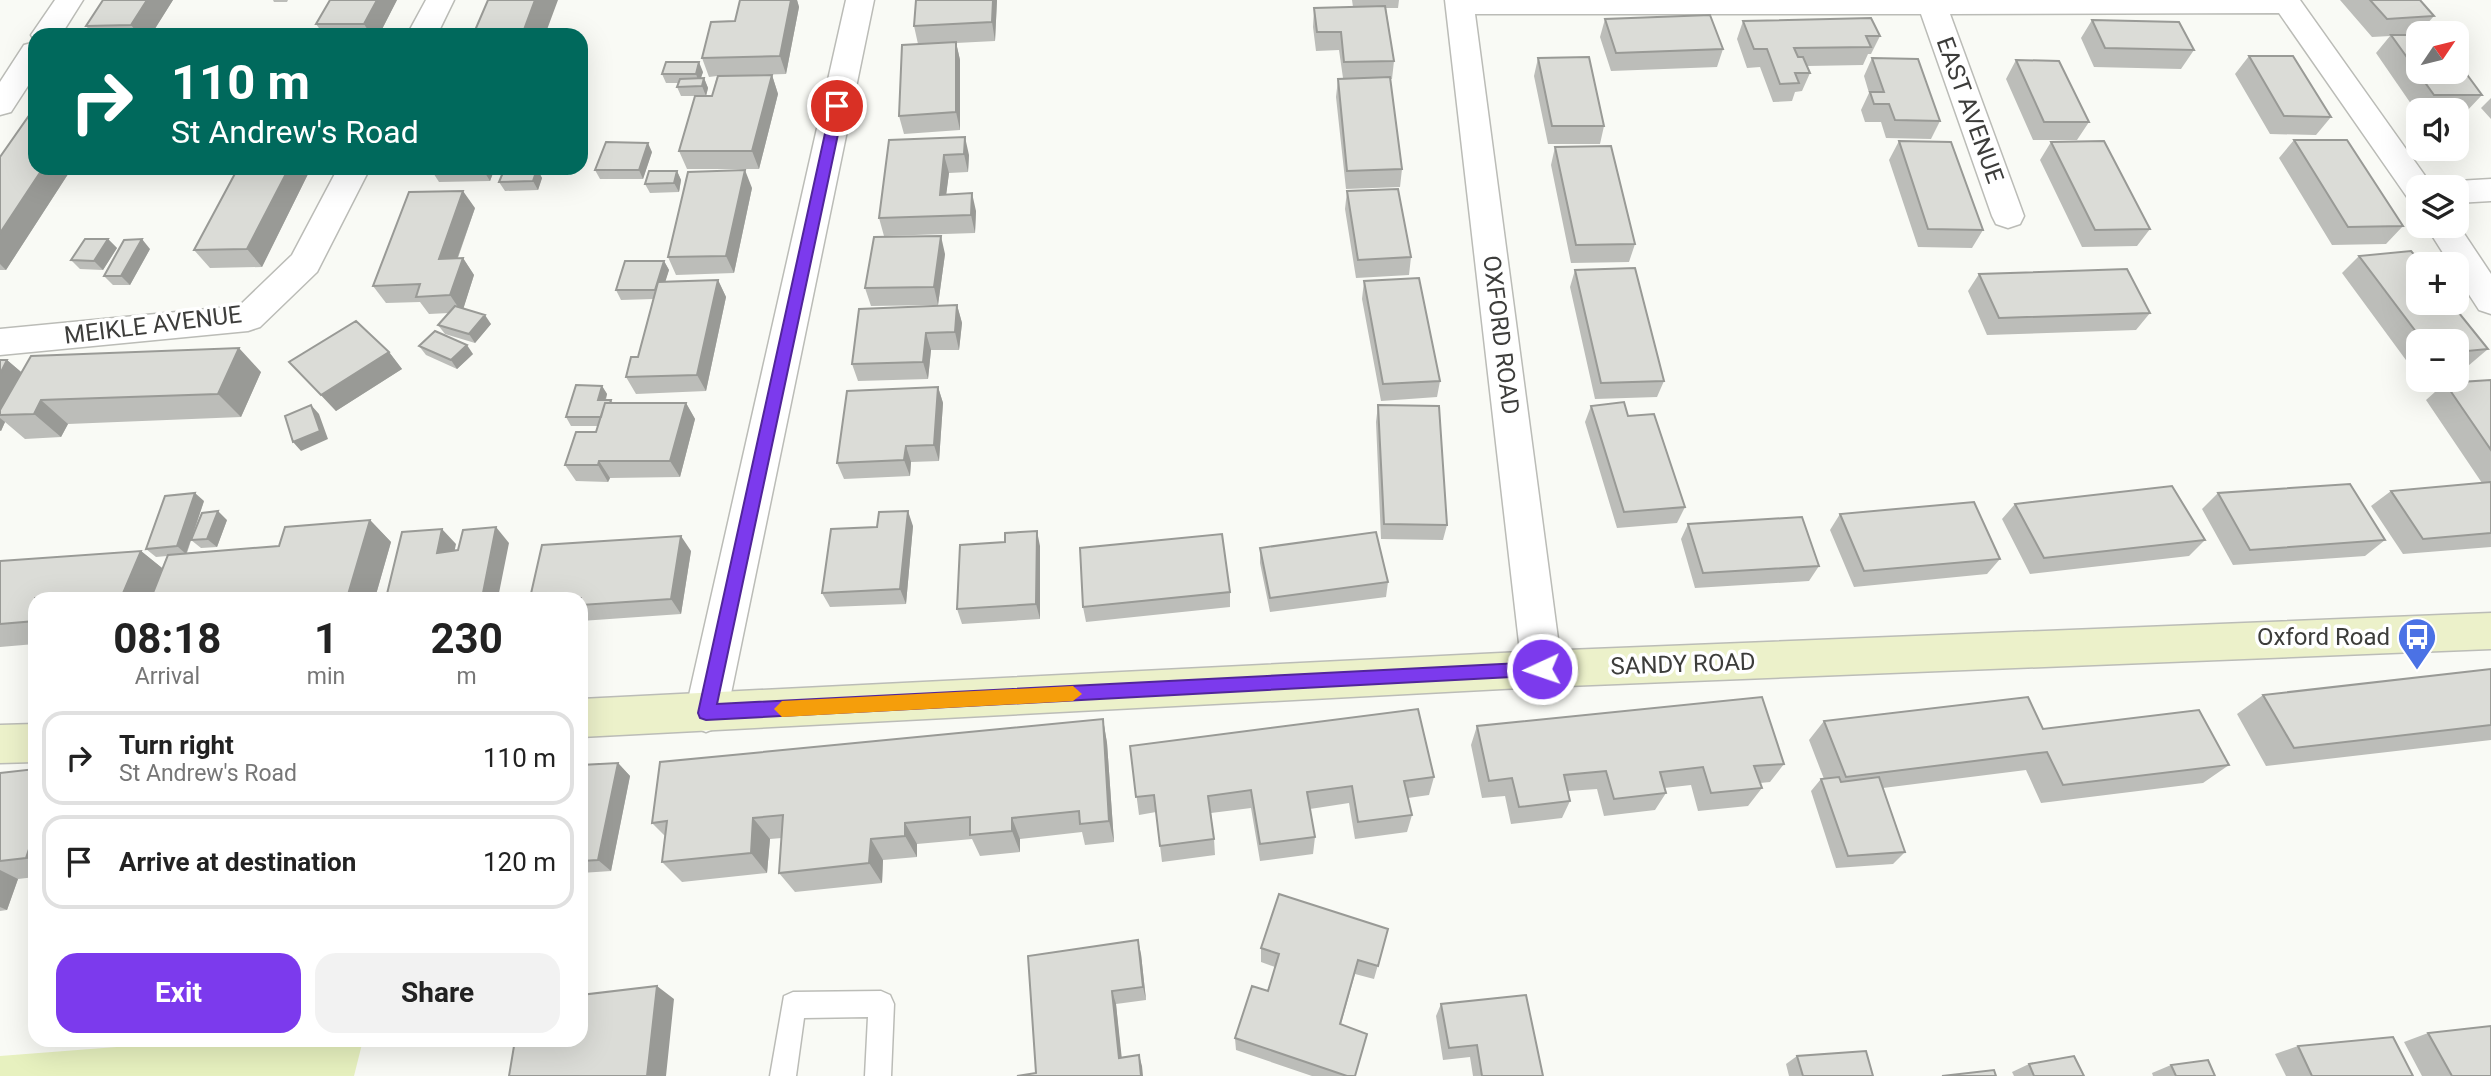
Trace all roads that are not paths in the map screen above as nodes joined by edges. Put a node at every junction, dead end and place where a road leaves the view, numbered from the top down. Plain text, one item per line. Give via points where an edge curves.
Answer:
1 (69, 0) edge
2 (440, 0) edge
3 (860, 0) edge
4 (1932, 2) edge
5 (2286, 2) edge
6 (1460, 3) edge
7 (51, 28) edge
8 (426, 28) edge
9 (28, 63) edge
10 (0, 105) edge
11 (350, 175) edge
12 (2408, 175) edge
13 (2491, 190) edge
14 (2469, 191) edge
15 (2008, 216) dead end
16 (2450, 238) edge
17 (2491, 301) edge
18 (0, 342) edge
19 (2491, 631) edge
20 (1542, 669) junction
21 (706, 713) junction
22 (588, 718) edge
23 (28, 743) edge
24 (0, 744) edge
25 (783, 1076) edge
26 (878, 1076) edge

1 - 7 street
2 - 8 street
3 - 21 street
4 - 5 street
4 - 6 street
4 - 15 street, EAST AVENUE
5 - 12 street
6 - 20 street, OXFORD ROAD
9 - 10 street
11 - 18 street, MEIKLE AVENUE via 306,263 248,318
13 - 14 street
16 - 17 street
19 - 20 main road, SANDY ROAD
20 - 21 main road, SANDY ROAD
21 - 22 main road, SANDY ROAD
23 - 24 main road
25 - 26 lane via 793,1005 881,1004

